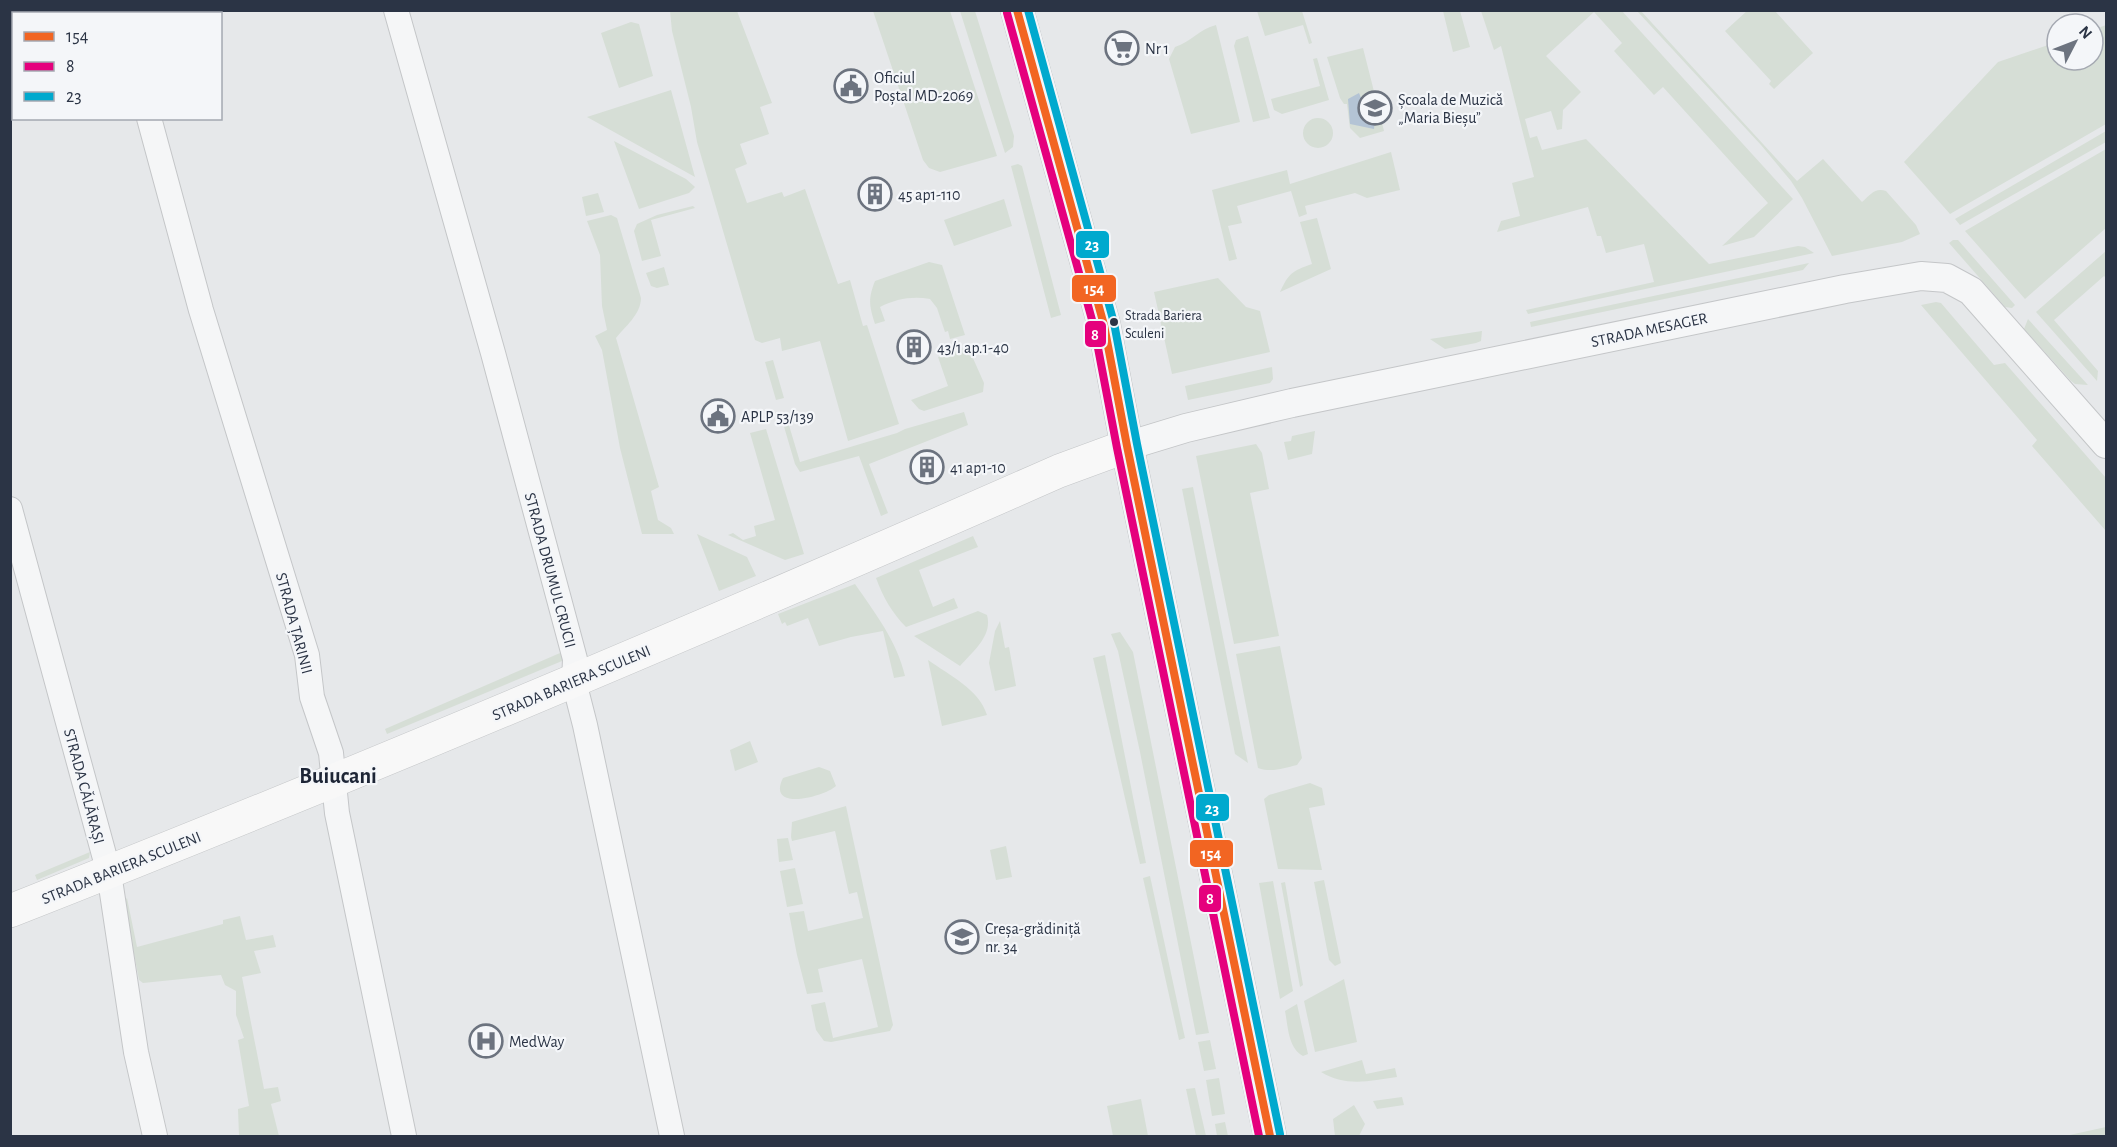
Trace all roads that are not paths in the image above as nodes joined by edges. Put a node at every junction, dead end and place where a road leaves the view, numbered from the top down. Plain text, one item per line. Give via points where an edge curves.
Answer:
1 (396, 10) edge
2 (1017, 10) edge
3 (150, 120) edge
4 (2106, 444) edge
5 (1127, 446) junction
6 (10, 509) edge
7 (574, 682) junction
8 (333, 783) junction
9 (109, 873) junction
10 (10, 911) edge
11 (155, 1137) edge
12 (404, 1137) edge
13 (672, 1137) edge
14 (1270, 1137) edge

1 - 7 street, STRADA DRUMUL CRUCII via 569,636 575,659
2 - 5 main road via 1104,325
3 - 8 street, STRADA ȚARINII via 201,310 307,655 312,696 331,753
4 - 5 street, STRADA MESAGER via 1971,291 1947,278 1920,276 1292,403
5 - 7 main road, STRADA BARIERA SCULENI via 1059,471
5 - 14 main road
6 - 9 street, STRADA CĂLĂRAȘI
7 - 8 main road, STRADA BARIERA SCULENI
7 - 13 street, STRADA DRUMUL CRUCII
8 - 9 main road, STRADA BARIERA SCULENI
8 - 12 street, STRADA ȚARINII
9 - 10 main road, STRADA BARIERA SCULENI
9 - 11 street, STRADA CĂLĂRAȘI via 136,1052

